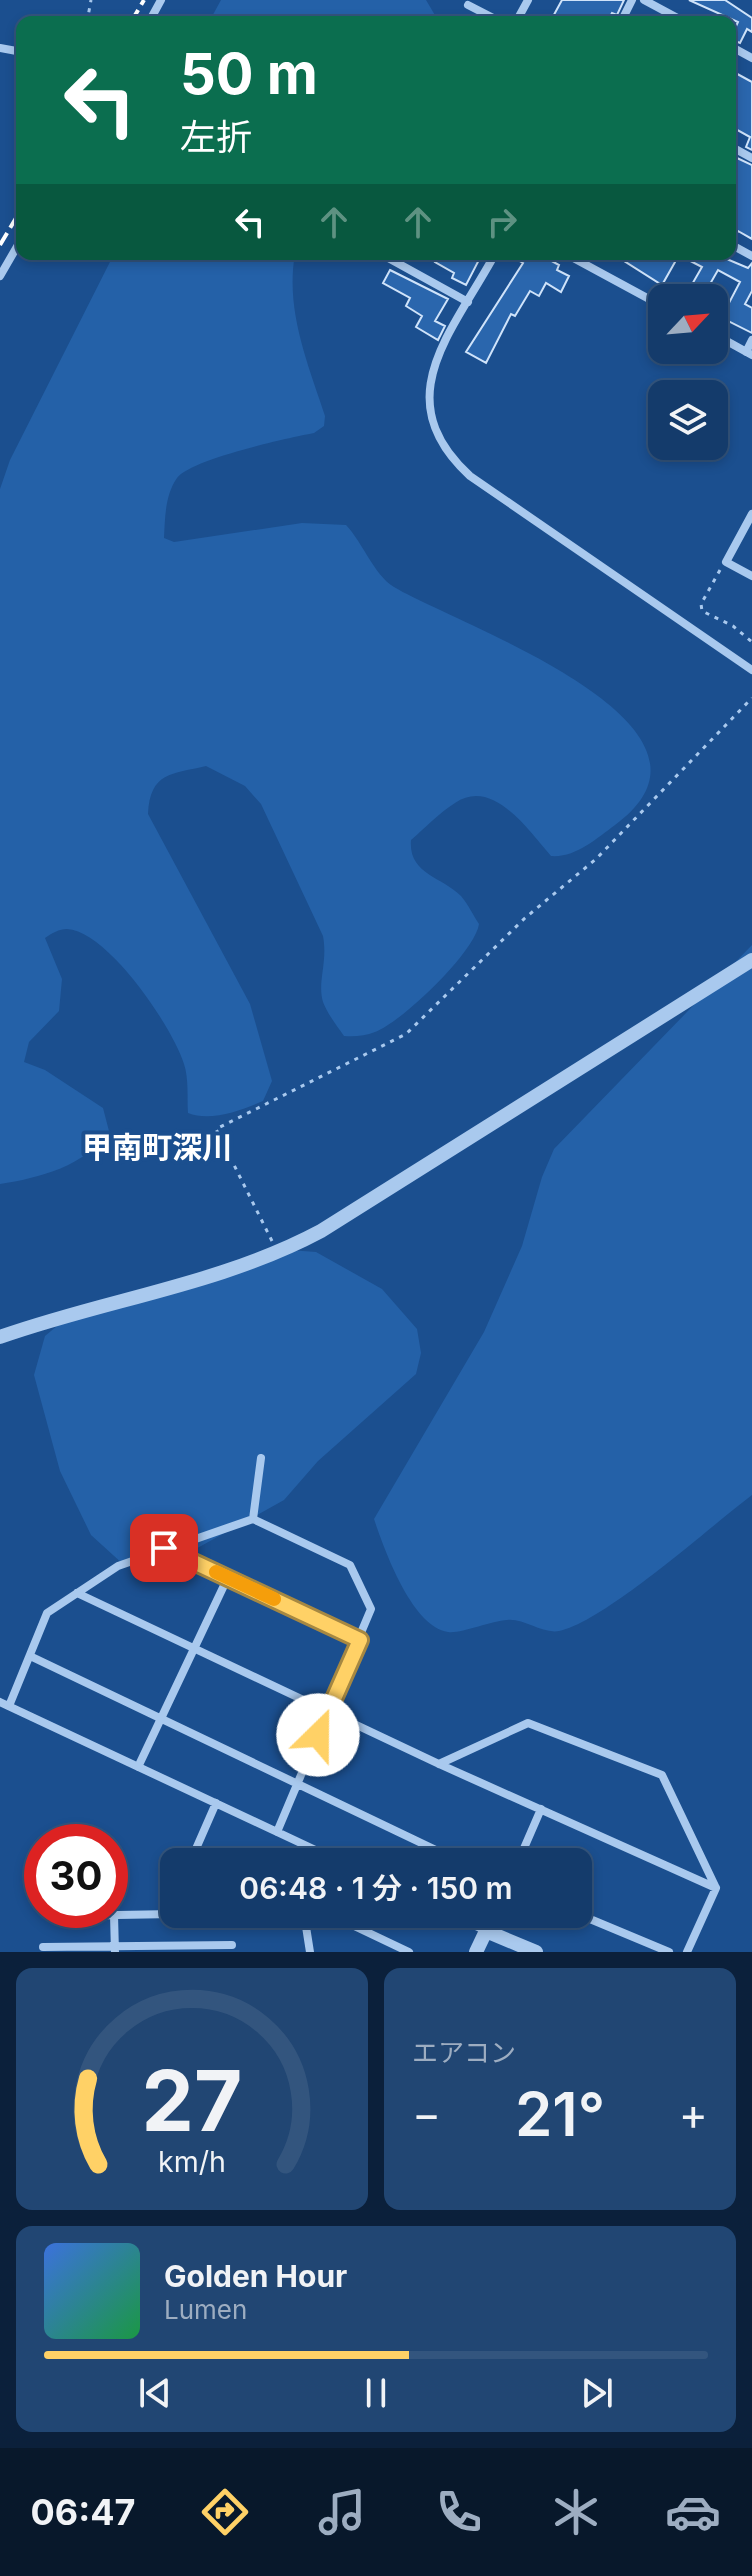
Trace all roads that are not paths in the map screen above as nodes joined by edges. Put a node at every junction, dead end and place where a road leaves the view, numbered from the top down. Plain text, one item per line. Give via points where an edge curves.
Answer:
1 (644, 0) edge
2 (468, 5) dead end
3 (489, 16) edge
4 (674, 16) edge
5 (16, 248) edge
6 (392, 260) edge
7 (492, 260) edge
8 (577, 260) edge
9 (0, 276) edge
10 (648, 298) edge
11 (468, 302) junction
12 (752, 340) edge
13 (728, 342) edge
14 (749, 353) edge
15 (752, 514) edge
16 (752, 576) edge
17 (752, 670) edge
18 (752, 960) edge
19 (0, 1337) edge
20 (261, 1458) dead end
21 (253, 1519) junction
22 (164, 1548) junction
23 (228, 1577) junction
24 (77, 1593) junction
25 (360, 1640) junction
26 (194, 1648) junction
27 (30, 1656) junction
28 (4, 1704) edge
29 (327, 1710) junction
30 (161, 1718) junction
31 (439, 1764) junction
32 (138, 1767) junction
33 (298, 1783) junction
34 (216, 1803) junction
35 (541, 1809) junction
36 (277, 1832) junction
37 (196, 1848) edge
38 (311, 1848) edge
39 (432, 1848) edge
40 (524, 1848) edge
41 (716, 1888) junction
42 (160, 1914) edge
43 (128, 1915) edge
44 (592, 1920) edge
45 (114, 1928) edge
46 (306, 1928) edge
47 (358, 1928) edge
48 (480, 1928) edge
49 (487, 1928) edge
50 (486, 1931) junction
51 (232, 1945) dead end
52 (43, 1947) dead end
53 (115, 1949) edge
54 (310, 1952) edge
55 (409, 1952) edge
56 (476, 1952) edge
57 (536, 1952) edge
58 (669, 1952) edge
59 (687, 1952) edge

1 - 4 street
2 - 3 street
5 - 9 street
6 - 11 street
7 - 11 street
8 - 10 street
11 - 17 street via 430,379 430,412 447,454 470,476
12 - 14 street
13 - 14 street
15 - 16 street via 726,562
18 - 19 street via 278,1254 189,1285
20 - 21 street
21 - 22 street
21 - 25 street via 350,1565 371,1609
22 - 23 street
22 - 24 street via 118,1566
23 - 25 street
23 - 26 street
24 - 26 street
24 - 27 street via 47,1613
25 - 29 street
26 - 29 street
26 - 30 street
27 - 28 street
27 - 30 street
28 - 32 street
29 - 31 street
29 - 33 street
30 - 32 street
30 - 33 street
31 - 35 street
31 - 41 street via 528,1723 662,1775
32 - 34 street
33 - 36 street
33 - 39 street
34 - 36 street
34 - 37 street
35 - 40 street
35 - 41 street
36 - 38 street
41 - 59 street
42 - 43 street
44 - 58 street
45 - 53 street
46 - 54 street
47 - 55 street
48 - 50 street
49 - 50 street
50 - 56 street
50 - 57 street
51 - 53 street
52 - 53 street

